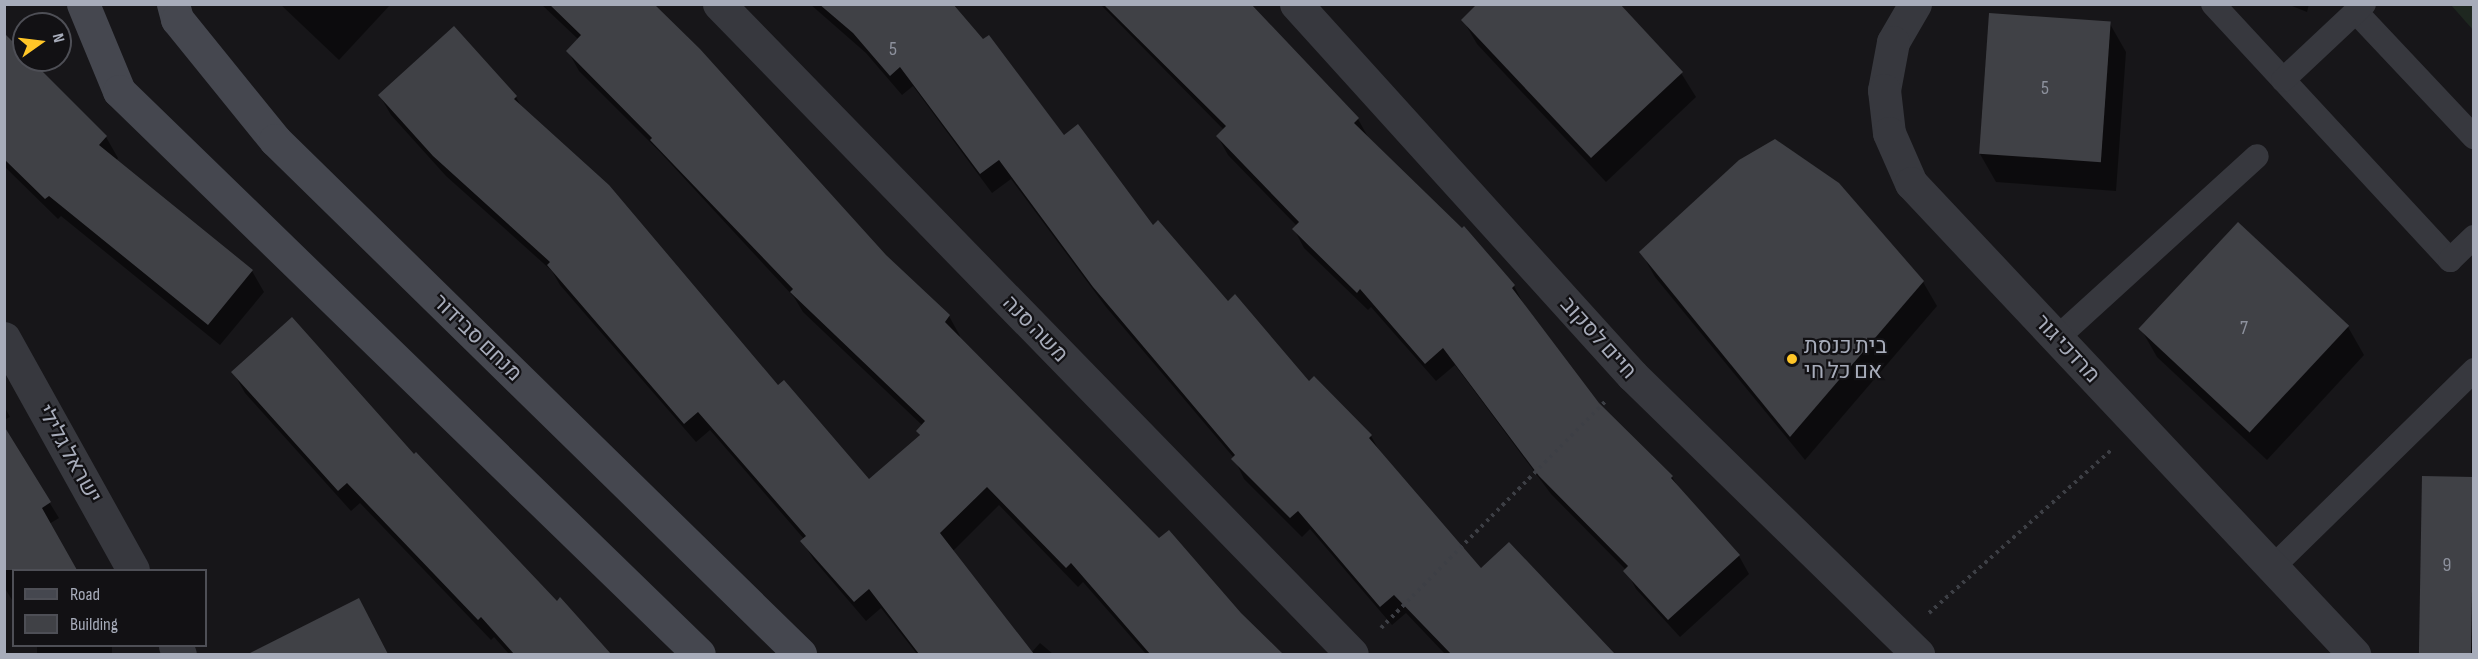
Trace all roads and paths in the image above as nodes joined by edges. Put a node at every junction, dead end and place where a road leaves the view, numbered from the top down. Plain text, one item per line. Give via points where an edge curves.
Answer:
1 (83, 4) edge
2 (173, 4) edge
3 (719, 4) edge
4 (1296, 4) edge
5 (1915, 4) edge
6 (2213, 4) edge
7 (2360, 8) edge
8 (2283, 80) junction
9 (2474, 137) edge
10 (2257, 156) dead end
11 (2474, 237) edge
12 (4, 338) edge
13 (2057, 338) junction
14 (2474, 370) edge
15 (1632, 375) junction
16 (2139, 425) junction
17 (2272, 568) junction
18 (132, 569) edge
19 (1379, 629) dead end
20 (1910, 646) edge
21 (699, 654) edge
22 (800, 654) edge
23 (1352, 654) edge
24 (2354, 654) edge

1 - 21 street via 119,91
2 - 22 street, מנחם סבידור via 177,19 275,140
3 - 23 street, משה סנה
4 - 15 street, חיים לסקוב
5 - 13 street, מרדכי גור via 1893,42 1884,90 1889,133 1911,183
6 - 8 lane
7 - 8 lane
7 - 9 lane
8 - 11 lane via 2450,260
10 - 13 lane
12 - 18 street, ישראל גלילי
13 - 16 street, מרדכי גור
14 - 17 lane
15 - 19 path
15 - 20 street, חיים לסקוב
16 - 17 street, מרדכי גור
16 - 20 path
17 - 24 street, מרדכי גור

